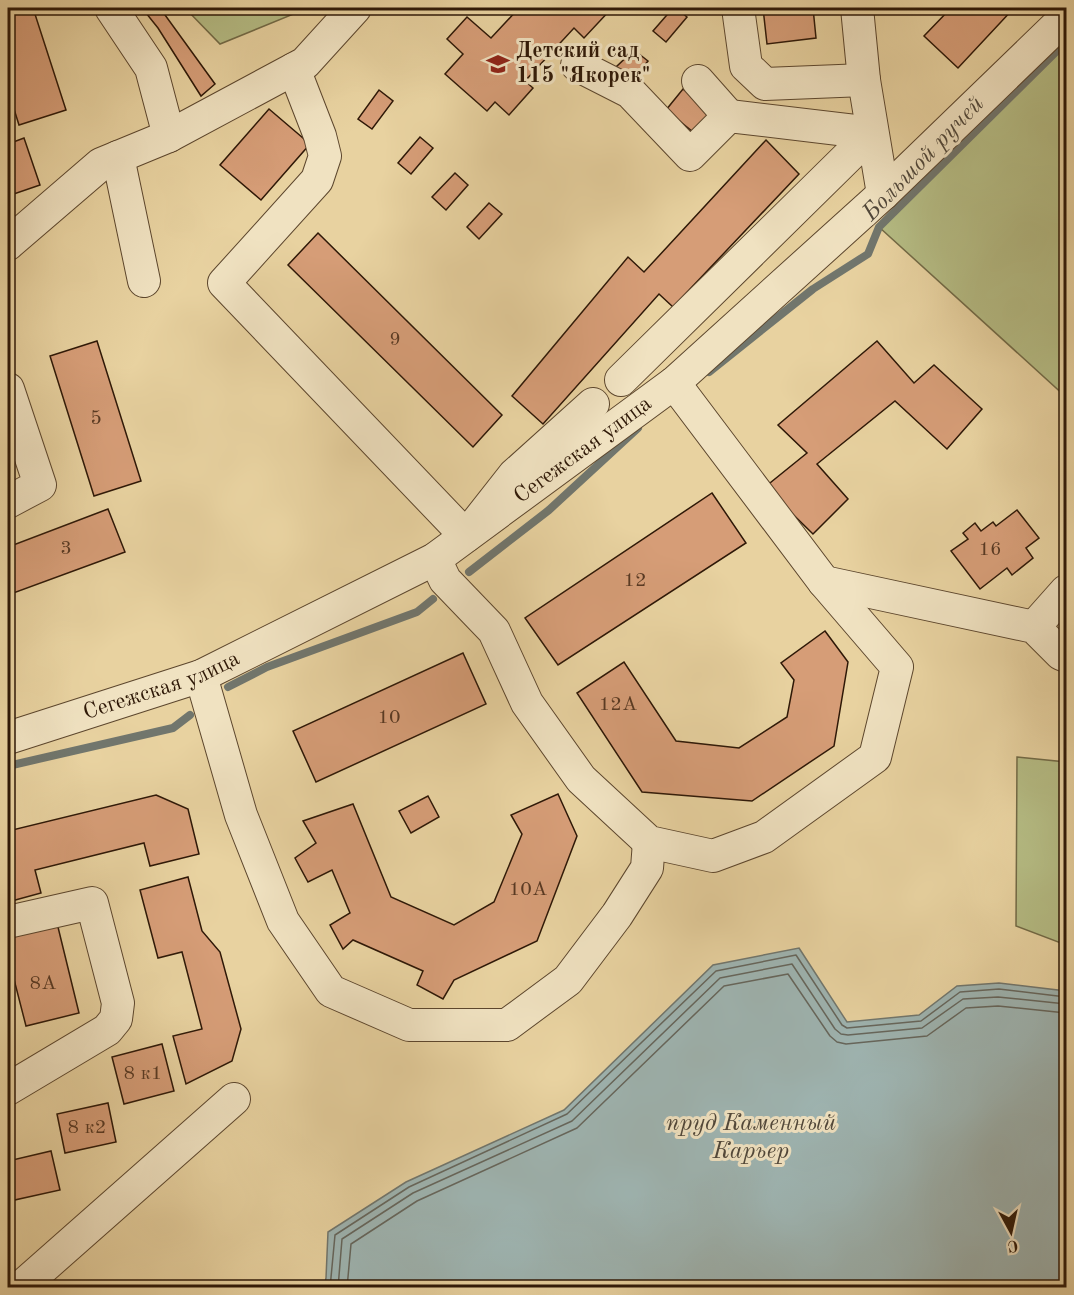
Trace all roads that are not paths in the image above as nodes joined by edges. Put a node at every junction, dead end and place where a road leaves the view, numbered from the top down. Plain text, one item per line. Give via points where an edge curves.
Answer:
1 (111, 8) edge
2 (355, 8) edge
3 (738, 8) edge
4 (857, 8) edge
5 (1066, 17) edge
6 (577, 65) dead end
7 (294, 69) junction
8 (864, 80) junction
9 (698, 81) dead end
10 (729, 116) junction
11 (872, 133) junction
12 (169, 136) junction
13 (118, 157) junction
14 (884, 195) junction
15 (8, 243) edge
16 (144, 281) dead end
17 (621, 380) dead end
18 (674, 383) junction
19 (8, 389) edge
20 (593, 404) dead end
21 (8, 502) edge
22 (466, 536) junction
23 (435, 559) junction
24 (825, 582) junction
25 (1066, 591) edge
26 (1034, 627) junction
27 (1066, 656) edge
28 (201, 676) junction
29 (8, 738) edge
30 (649, 842) junction
31 (8, 922) edge
32 (8, 1089) edge
33 (234, 1099) dead end
34 (20, 1287) edge

1 - 12 street via 151,68
2 - 7 street via 305,63
3 - 8 street via 746,66 765,84
4 - 8 street
5 - 14 street, Сегежская улица
6 - 10 street via 630,93 690,155
7 - 12 street
7 - 22 street via 325,156 320,172 224,283
8 - 11 street
9 - 10 street
10 - 11 street
11 - 14 street
11 - 17 street
12 - 13 street
13 - 15 street via 101,164
13 - 16 street
14 - 18 street, Сегежская улица
18 - 22 street, Сегежская улица
18 - 24 street
19 - 21 street via 40,485
20 - 22 street via 513,475
22 - 23 street, Сегежская улица
23 - 28 street, Сегежская улица
23 - 30 street via 445,580 494,631 527,703 581,779
24 - 26 street
24 - 30 street via 897,667 875,757 764,837 713,856
25 - 26 street
26 - 27 street
28 - 29 street, Сегежская улица
28 - 30 street via 241,815 283,921 331,991 409,1025 507,1025 568,980 617,915 646,868
31 - 32 street via 92,903 118,1003 116,1019 107,1030
33 - 34 street

